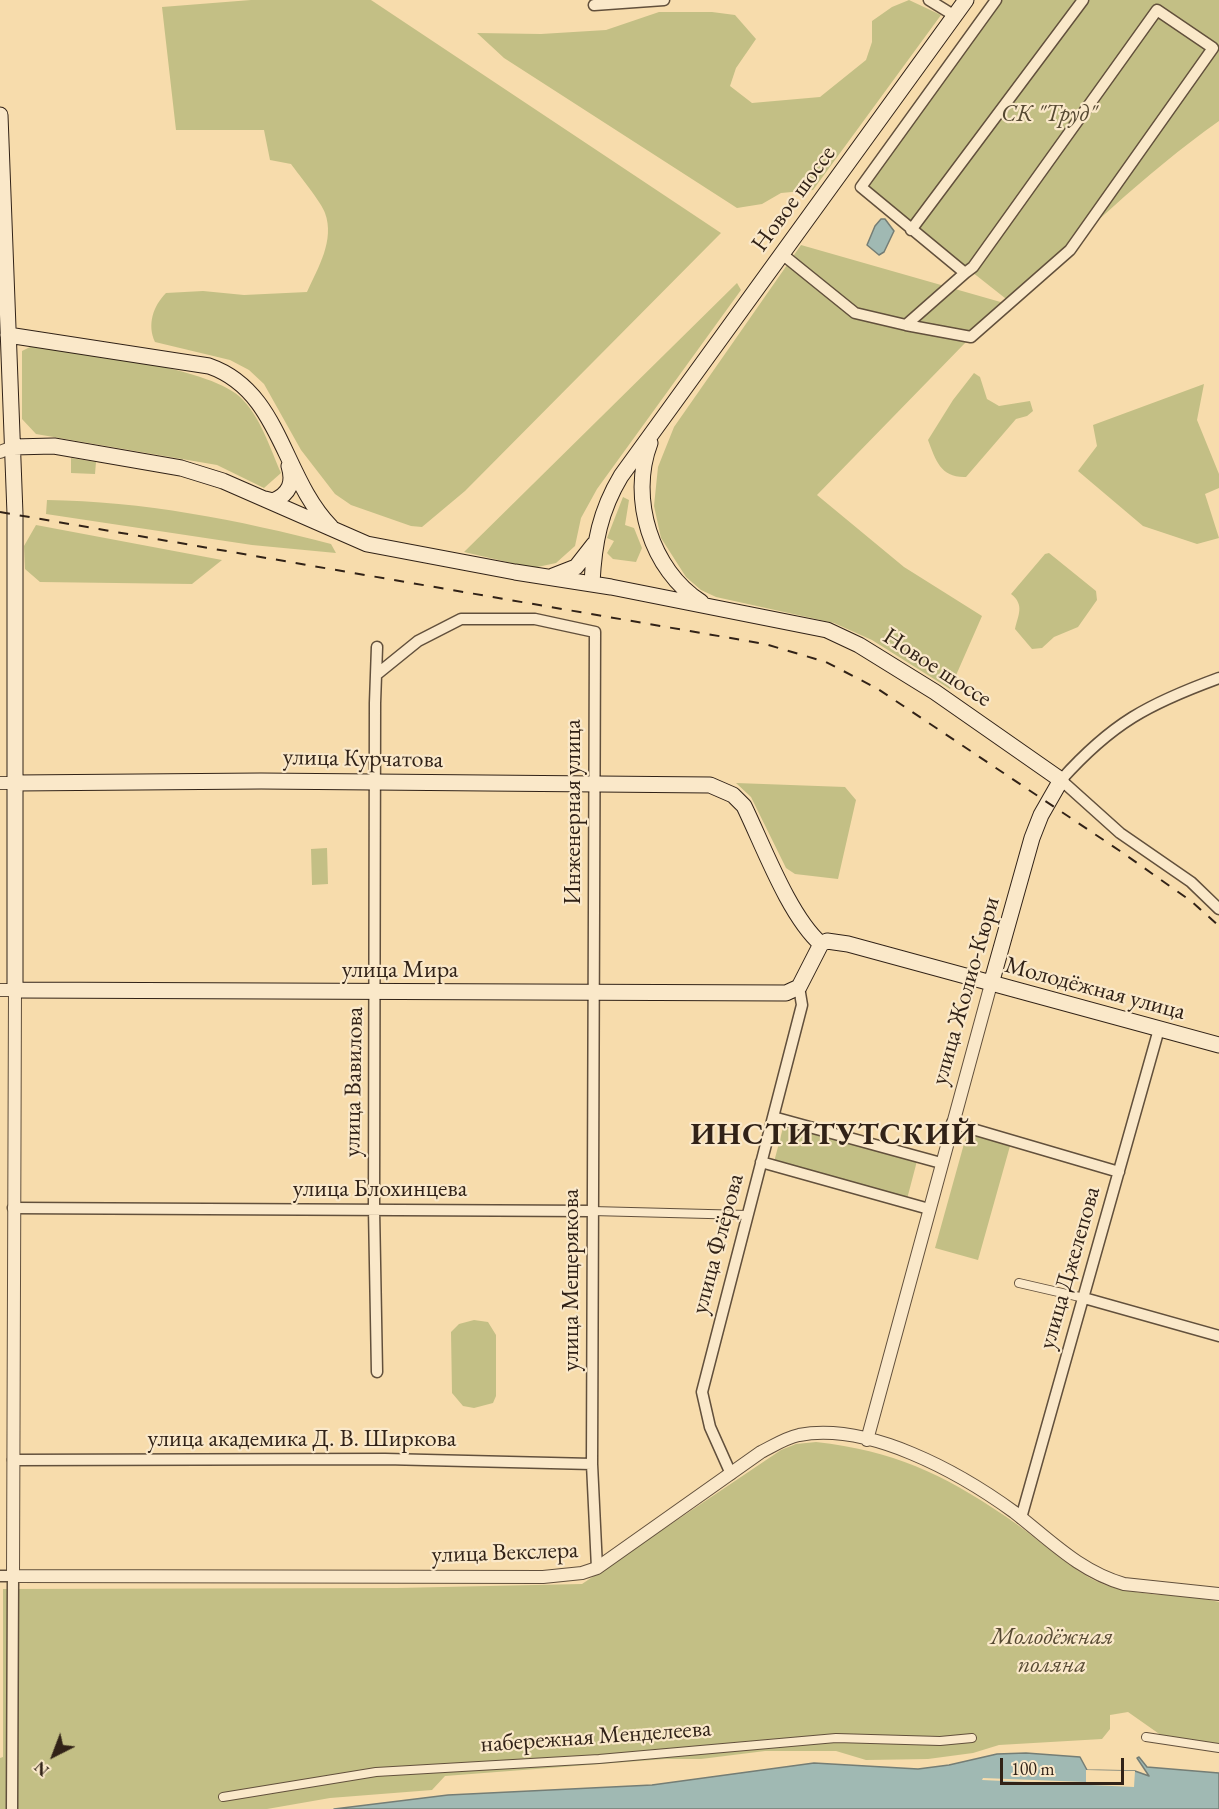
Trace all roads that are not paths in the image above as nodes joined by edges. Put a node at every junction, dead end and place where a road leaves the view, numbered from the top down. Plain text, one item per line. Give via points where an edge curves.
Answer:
1 (664, 0) edge
2 (929, 0) edge
3 (966, 0) edge
4 (996, 0) edge
5 (1083, 0) edge
6 (594, 5) dead end
7 (955, 16) junction
8 (0, 115) edge
9 (911, 230) junction
10 (782, 254) junction
11 (965, 273) junction
12 (906, 325) junction
13 (8, 335) junction
14 (659, 424) junction
15 (6, 450) edge
16 (285, 451) junction
17 (621, 476) junction
18 (642, 484) junction
19 (265, 499) junction
20 (338, 532) junction
21 (594, 544) junction
22 (671, 573) junction
23 (547, 577) junction
24 (592, 584) junction
25 (666, 597) junction
26 (706, 605) junction
27 (378, 647) dead end
28 (376, 675) junction
29 (1219, 678) edge
30 (1061, 780) junction
31 (375, 782) junction
32 (8, 783) edge
33 (593, 783) junction
34 (1219, 909) edge
35 (821, 944) junction
36 (991, 984) junction
37 (798, 987) junction
38 (8, 990) edge
39 (593, 992) junction
40 (376, 993) junction
41 (1159, 1029) junction
42 (1219, 1045) edge
43 (773, 1117) junction
44 (952, 1123) junction
45 (761, 1162) junction
46 (940, 1163) junction
47 (1119, 1172) junction
48 (13, 1208) junction
49 (374, 1209) junction
50 (929, 1209) junction
51 (592, 1211) junction
52 (747, 1215) junction
53 (1019, 1282) dead end
54 (1084, 1298) junction
55 (1219, 1336) edge
56 (377, 1372) dead end
57 (867, 1440) junction
58 (13, 1460) junction
59 (592, 1464) junction
60 (731, 1473) junction
61 (1022, 1518) junction
62 (597, 1568) junction
63 (0, 1576) edge
64 (13, 1576) junction
65 (1219, 1594) edge
66 (1146, 1737) dead end
67 (972, 1738) dead end
68 (1219, 1748) edge
69 (223, 1797) dead end
70 (12, 1809) edge

1 - 6 street
2 - 7 street
3 - 7 main road, Новое шоссе
4 - 9 street via 861,187
5 - 9 street
7 - 10 main road, Новое шоссе
8 - 13 main road
9 - 11 street
10 - 12 street via 855,313
10 - 14 main road, Новое шоссе
11 - 12 street
11 - 12 street via 1157,10 1213,48 1070,250 1044,274 971,337
13 - 15 main road
13 - 16 main road via 222,370 256,398
14 - 17 main road, Новое шоссе
14 - 18 main road, Новое шоссе via 648,447
15 - 19 main road via 54,446 181,468
15 - 32 main road via 16,585
16 - 19 main road via 291,486 281,498
16 - 20 main road via 315,508
17 - 18 main road via 630,473
17 - 21 main road, Новое шоссе via 602,513
18 - 22 main road, Новое шоссе via 648,527
19 - 20 main road
20 - 23 main road via 367,544
21 - 23 main road, Новое шоссе via 576,567
21 - 24 main road, Новое шоссе
22 - 25 main road via 673,584
22 - 26 main road, Новое шоссе via 687,592
23 - 24 main road
24 - 25 main road, Новое шоссе
25 - 26 main road, Новое шоссе
26 - 30 main road, Новое шоссе via 811,626 859,645 935,692
27 - 28 street, улица Вавилова
28 - 31 street, улица Вавилова
28 - 33 street, Инженерная улица via 418,641 462,619 535,619 595,632
29 - 30 street, улица Жолио-Кюри via 1125,720 1098,741
30 - 34 street via 1120,833 1191,882
30 - 36 main road, улица Жолио-Кюри via 1032,838
31 - 32 main road, улица Курчатова
31 - 33 main road, улица Курчатова
31 - 40 street, улица Вавилова
32 - 38 main road
33 - 35 main road, улица Курчатова via 674,783 724,789 744,806 810,934
33 - 39 street, Инженерная улица
35 - 36 main road, Молодёжная улица via 848,944
35 - 37 main road
36 - 41 main road, Молодёжная улица
36 - 44 street, улица Жолио-Кюри
37 - 39 main road, улица Мира via 793,992 774,994
37 - 43 street, улица Флёрова via 802,1005
38 - 40 main road, улица Мира
38 - 48 street
39 - 40 main road, улица Мира
39 - 51 street, улица Мещерякова
40 - 49 street, улица Вавилова
41 - 42 main road, Молодёжная улица
41 - 47 street, улица Джелепова
43 - 45 street, улица Флёрова
43 - 46 street
44 - 46 street, улица Жолио-Кюри
44 - 47 street
45 - 50 street
45 - 52 street, улица Флёрова
46 - 50 street, улица Жолио-Кюри
47 - 54 street, улица Джелепова
48 - 49 street, улица Блохинцева
48 - 58 street
49 - 51 street, улица Блохинцева
49 - 56 street, улица Вавилова
50 - 57 street, улица Жолио-Кюри
51 - 52 street, улица Блохинцева
51 - 59 street, улица Мещерякова
52 - 60 street, улица Флёрова via 702,1392 710,1427
53 - 54 street
54 - 55 street
54 - 61 street, улица Джелепова
57 - 60 street, улица Векслера via 799,1435 761,1452
57 - 61 street, улица Векслера via 958,1475
58 - 59 street, улица академика Д. В. Ширкова via 387,1459
58 - 64 street
59 - 62 street, улица Мещерякова
60 - 62 street, улица Векслера
61 - 65 street, улица Векслера via 1063,1553 1109,1580
62 - 64 street, улица Векслера via 543,1577
63 - 64 street, улица Векслера
64 - 70 street
66 - 68 street
67 - 69 street, набережная Менделеева via 836,1738 599,1759 385,1772

